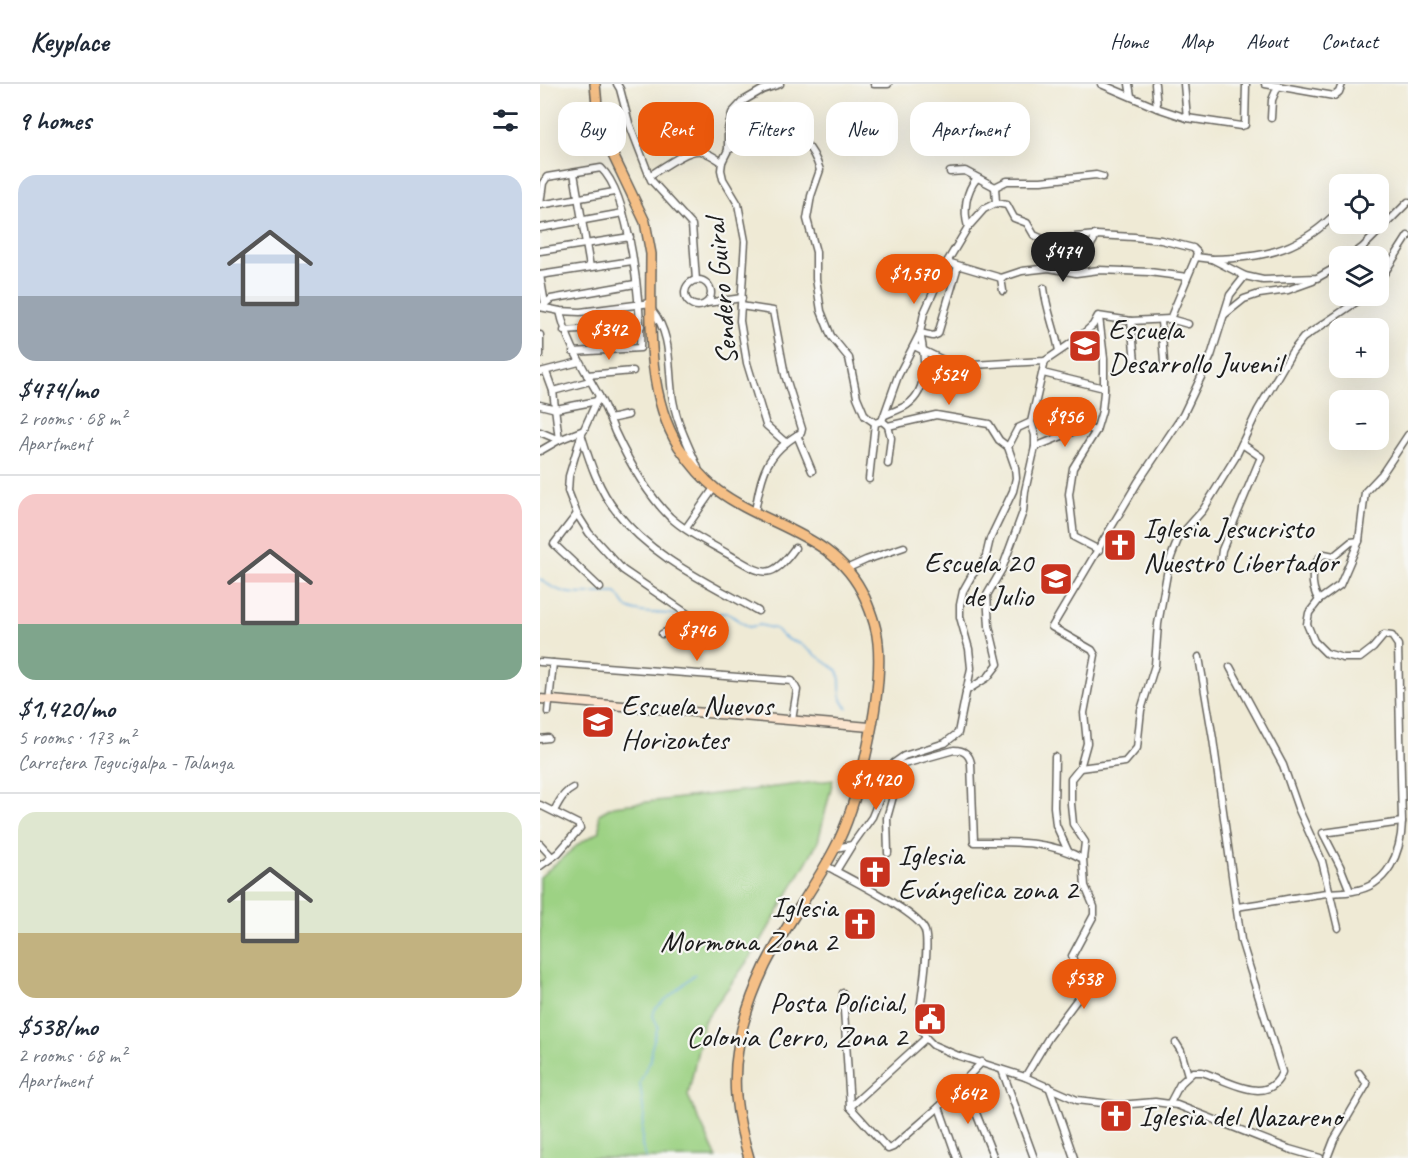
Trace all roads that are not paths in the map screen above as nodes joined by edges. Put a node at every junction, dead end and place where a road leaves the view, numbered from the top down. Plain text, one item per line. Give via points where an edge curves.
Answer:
1 (595, 84) edge
2 (616, 84) edge
3 (780, 84) edge
4 (874, 84) edge
5 (888, 84) edge
6 (1101, 84) edge
7 (1129, 84) edge
8 (1155, 84) edge
9 (1184, 84) edge
10 (1246, 84) edge
11 (1265, 84) edge
12 (1342, 84) edge
13 (1278, 86) junction
14 (1131, 96) junction
15 (742, 102) edge
16 (1157, 108) junction
17 (1187, 118) junction
18 (1270, 118) dead end
19 (814, 152) edge
20 (726, 154) edge
21 (722, 162) junction
22 (617, 165) junction
23 (604, 170) junction
24 (574, 172) junction
25 (950, 172) dead end
26 (649, 176) junction
27 (1102, 177) dead end
28 (977, 178) junction
29 (995, 187) junction
30 (614, 192) junction
31 (578, 197) junction
32 (1408, 202) edge
33 (996, 203) junction
34 (540, 205) edge
35 (623, 213) junction
36 (582, 220) junction
37 (1329, 220) edge
38 (968, 227) junction
39 (540, 228) edge
40 (1095, 235) junction
41 (1408, 236) edge
42 (630, 237) junction
43 (585, 244) junction
44 (1364, 246) edge
45 (540, 251) edge
46 (1196, 257) junction
47 (1212, 259) junction
48 (632, 261) junction
49 (947, 262) junction
50 (958, 266) junction
51 (1389, 266) edge
52 (590, 267) junction
53 (1049, 268) junction
54 (1329, 271) edge
55 (540, 275) edge
56 (1245, 276) junction
57 (1187, 277) junction
58 (1001, 278) junction
59 (1317, 278) junction
60 (696, 280) junction
61 (635, 284) junction
62 (1044, 288) dead end
63 (1003, 291) dead end
64 (742, 298) junction
65 (638, 303) junction
66 (706, 303) junction
67 (542, 306) edge
68 (652, 306) junction
69 (741, 306) junction
70 (1350, 306) edge
71 (560, 311) junction
72 (1098, 316) junction
73 (1224, 316) junction
74 (1170, 319) junction
75 (1131, 321) junction
76 (1161, 321) junction
77 (1188, 324) dead end
78 (641, 326) junction
79 (564, 331) junction
80 (920, 333) junction
81 (540, 335) edge
82 (914, 346) junction
83 (924, 351) junction
84 (1059, 351) junction
85 (573, 352) junction
86 (540, 355) edge
87 (1045, 361) junction
88 (1135, 361) dead end
89 (579, 362) junction
90 (1164, 362) dead end
91 (633, 371) dead end
92 (543, 372) edge
93 (1043, 373) junction
94 (588, 378) junction
95 (1104, 388) junction
96 (553, 391) junction
97 (598, 399) junction
98 (540, 405) edge
99 (556, 409) junction
100 (1034, 411) junction
101 (628, 415) dead end
102 (610, 419) junction
103 (881, 420) junction
104 (1031, 422) junction
105 (888, 426) junction
106 (1085, 427) junction
107 (1096, 431) junction
108 (540, 432) edge
109 (583, 433) junction
110 (797, 435) junction
111 (1408, 435) edge
112 (559, 440) junction
113 (785, 442) junction
114 (1242, 444) junction
115 (1008, 447) junction
116 (1035, 447) junction
117 (540, 451) edge
118 (888, 464) dead end
119 (812, 471) dead end
120 (699, 472) junction
121 (868, 479) dead end
122 (714, 488) junction
123 (755, 512) junction
124 (577, 514) junction
125 (686, 528) junction
126 (1359, 541) junction
127 (795, 548) dead end
128 (904, 548) dead end
129 (1100, 550) junction
130 (1220, 565) dead end
131 (846, 569) junction
132 (600, 588) dead end
133 (1319, 600) junction
134 (758, 610) dead end
135 (662, 633) dead end
136 (1200, 657) dead end
137 (540, 662) edge
138 (554, 663) junction
139 (1230, 667) dead end
140 (966, 691) junction
141 (544, 700) edge
142 (548, 712) dead end
143 (792, 720) junction
144 (870, 727) junction
145 (548, 738) dead end
146 (540, 739) edge
147 (1055, 757) dead end
148 (896, 764) junction
149 (1080, 768) junction
150 (573, 788) dead end
151 (540, 805) edge
152 (554, 811) junction
153 (1402, 822) junction
154 (540, 844) edge
155 (852, 845) junction
156 (835, 848) junction
157 (1068, 850) junction
158 (888, 853) dead end
159 (552, 857) junction
160 (1083, 859) junction
161 (540, 866) edge
162 (825, 866) junction
163 (836, 872) junction
164 (1350, 891) junction
165 (1330, 892) junction
166 (1237, 907) junction
167 (1338, 928) dead end
168 (843, 993) dead end
169 (926, 1038) junction
170 (1176, 1043) dead end
171 (982, 1062) junction
172 (1002, 1070) junction
173 (1359, 1073) dead end
174 (1188, 1075) junction
175 (1024, 1077) junction
176 (964, 1083) junction
177 (1049, 1086) junction
178 (1170, 1103) junction
179 (850, 1107) junction
180 (939, 1107) junction
181 (749, 1158) edge
182 (957, 1158) edge
183 (994, 1158) edge
184 (1034, 1158) edge
185 (1074, 1158) edge
186 (1320, 1158) edge
187 (1327, 1158) edge

1 - 22 main road via 602,132
2 - 26 street
3 - 15 street
4 - 5 street
6 - 14 street
7 - 14 street
8 - 16 street
9 - 17 street
10 - 17 street via 1245,125
11 - 13 street
12 - 13 street via 1334,96
13 - 18 street
14 - 16 street
16 - 17 street
19 - 103 street via 820,170 807,219 816,252 821,311 831,336 849,358 865,416
20 - 21 street
21 - 26 street via 697,151
21 - 64 street, Sendero Guiral via 723,180 738,204 745,241
22 - 23 street
22 - 68 main road via 649,237
23 - 24 street
23 - 30 street
24 - 31 street
24 - 34 street via 547,177
25 - 28 street via 965,171
26 - 60 street via 693,225
27 - 29 street via 1007,181
28 - 29 street
28 - 38 street via 970,187 966,208
29 - 33 street
30 - 31 street
30 - 35 street
31 - 34 street
31 - 36 street
32 - 44 street
33 - 38 street via 984,209
33 - 40 street via 1007,205 1014,218 1027,223 1034,236 1045,240
35 - 36 street
35 - 42 street
36 - 39 street
36 - 43 street
37 - 47 street via 1311,234 1274,252 1251,258
38 - 49 street
40 - 46 street via 1176,243 1193,248
40 - 53 street via 1092,245 1081,255
41 - 51 street
42 - 43 street
42 - 48 street
43 - 45 street
43 - 52 street
46 - 47 street
46 - 57 street
47 - 56 street
48 - 52 street
48 - 61 street
49 - 50 street
49 - 80 street via 924,313
50 - 58 street
50 - 80 street via 938,334
52 - 55 street
53 - 57 street via 1076,273 1099,270
53 - 58 street
54 - 59 street
55 - 67 street
56 - 59 street via 1263,280
56 - 73 street via 1230,295
57 - 74 street
58 - 63 street
59 - 73 street via 1288,290 1244,299
60 - 66 street via 704,281 710,288 711,296
60 - 66 street via 687,287 686,298 695,305
61 - 65 street
61 - 67 street via 551,299
62 - 84 street
64 - 66 street
64 - 69 street, Sendero Guiral
65 - 68 street
65 - 71 street via 580,312
65 - 78 street
67 - 71 street
68 - 120 street via 670,358 672,395 681,429
68 - 120 main road via 655,380 662,408 679,447
69 - 110 street via 773,311 785,375 802,429
69 - 113 street, Sendero Guiral via 742,340 763,416 766,425
70 - 114 street via 1303,338 1292,352
71 - 79 street
72 - 75 street
72 - 84 street via 1093,325
72 - 95 street
73 - 129 street via 1211,356 1183,415 1138,482
74 - 76 street
74 - 77 street
75 - 76 street
75 - 88 street
76 - 90 street
78 - 79 street
78 - 85 street via 639,350
79 - 85 street
80 - 82 street
80 - 83 street
81 - 86 street
82 - 83 street
82 - 103 street
83 - 87 street via 973,365
83 - 103 street via 924,372 917,397
84 - 87 street
85 - 89 street
87 - 93 street
89 - 92 street
89 - 94 street
91 - 94 street
92 - 96 street
93 - 95 street
93 - 100 street
94 - 96 street
94 - 97 street
95 - 107 street
96 - 99 street
97 - 99 street
97 - 102 street
97 - 109 street
98 - 99 street
99 - 112 street
100 - 104 street
100 - 106 street
101 - 102 street
102 - 125 street via 638,476 671,517
103 - 105 street
103 - 121 street
104 - 115 street via 1018,428
104 - 116 street
105 - 115 street via 936,415 987,423
105 - 118 street
106 - 107 street
106 - 116 street
107 - 129 street via 1073,468 1069,494 1074,537
108 - 112 street
109 - 112 street
109 - 124 street via 567,486
109 - 134 street via 591,467 616,512 674,563
110 - 113 street
110 - 119 street
111 - 126 street via 1365,492
112 - 117 street
113 - 123 street via 764,471
114 - 130 street via 1261,457 1222,550
114 - 149 street via 1203,510 1179,537 1169,563 1155,664 1141,710 1137,748 1125,762
115 - 140 street via 1015,467 1013,491 990,539 985,560 963,591 960,605 971,668
116 - 140 street via 1020,522 1002,570 987,595 998,664 988,677
120 - 122 main road
122 - 123 main road
122 - 125 street
123 - 131 main road via 823,547
124 - 132 street via 554,543
124 - 135 street via 623,570 689,615 685,622
125 - 127 street via 759,572 777,569
126 - 133 street via 1340,585
126 - 133 street via 1351,542 1335,556 1320,557 1313,574
128 - 131 street
129 - 149 street via 1052,627 1095,655 1084,713 1087,742
131 - 144 main road via 863,594 878,642 879,675
133 - 153 street via 1309,613 1307,624 1314,642 1326,653 1360,658 1384,635 1392,636 1398,645
136 - 166 street
137 - 138 street
138 - 141 street
138 - 143 street via 792,681 797,690
139 - 165 street via 1283,765 1322,861
140 - 148 street via 958,733 945,742 904,756
141 - 142 street
141 - 143 street
143 - 144 street
144 - 156 main road via 848,820
145 - 146 street
147 - 157 street via 1056,825
148 - 155 street via 872,817
148 - 157 street via 961,750 968,754 971,763 974,842 1022,842
148 - 158 street via 899,775 887,818
149 - 160 street via 1071,778 1071,804 1073,824 1085,842
150 - 152 street
151 - 152 street
152 - 159 street via 580,828
153 - 164 street via 1399,849 1388,872 1367,887
153 - 164 street via 1323,833
154 - 159 street
155 - 156 street
155 - 163 street
156 - 162 main road
157 - 160 street
159 - 161 street
160 - 175 street via 1085,886 1094,907 1091,922 1072,956 1081,985 1078,997
162 - 163 street
162 - 181 main road via 765,966 746,1014 737,1057 736,1096
163 - 169 street via 914,916 925,929 920,1018
164 - 165 street
165 - 166 street
165 - 167 street
166 - 174 street via 1247,962 1282,1072 1280,1079 1271,1089 1257,1091 1202,1072
168 - 179 street
169 - 171 street via 933,1046
169 - 179 street
170 - 174 street
171 - 172 street
171 - 176 street
172 - 175 street
172 - 184 street
173 - 187 street via 1367,1084
174 - 178 street
175 - 177 street
176 - 180 street
176 - 183 street
177 - 178 street via 1077,1100 1119,1105
177 - 185 street
178 - 186 street
179 - 180 street via 888,1149
180 - 182 street

